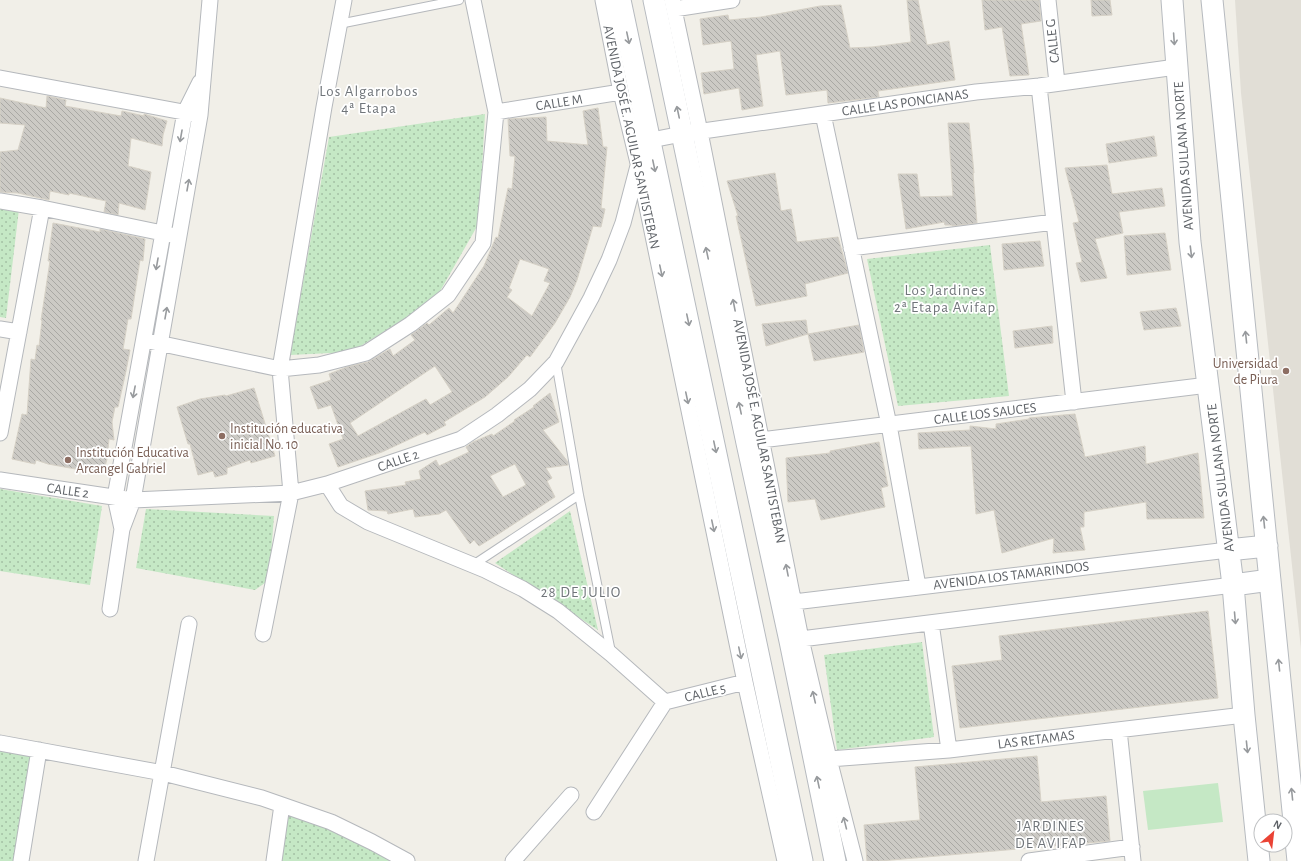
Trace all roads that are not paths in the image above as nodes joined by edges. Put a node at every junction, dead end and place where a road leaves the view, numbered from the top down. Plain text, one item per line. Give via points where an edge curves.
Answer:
1 (210, 0) edge
2 (344, 0) edge
3 (459, 0) edge
4 (473, 0) edge
5 (603, 0) edge
6 (620, 0) edge
7 (654, 0) edge
8 (732, 0) edge
9 (1048, 0) edge
10 (1172, 0) edge
11 (1212, 0) edge
12 (673, 4) edge
13 (339, 24) junction
14 (1176, 67) junction
15 (204, 74) junction
16 (0, 78) edge
17 (1057, 83) junction
18 (1039, 86) junction
19 (621, 92) junction
20 (185, 112) junction
21 (496, 112) junction
22 (823, 114) junction
23 (200, 115) junction
24 (691, 133) junction
25 (641, 142) junction
26 (638, 163) junction
27 (0, 201) edge
28 (42, 208) junction
29 (1054, 222) junction
30 (163, 233) junction
31 (180, 237) junction
32 (851, 248) junction
33 (0, 329) edge
34 (19, 332) junction
35 (144, 340) junction
36 (160, 343) junction
37 (556, 362) junction
38 (280, 369) junction
39 (1208, 385) junction
40 (1074, 402) junction
41 (889, 425) junction
42 (0, 433) edge
43 (761, 440) junction
44 (0, 480) edge
45 (327, 484) junction
46 (291, 493) junction
47 (579, 495) junction
48 (114, 497) junction
49 (133, 500) junction
50 (122, 529) junction
51 (1267, 546) junction
52 (1228, 550) junction
53 (473, 565) junction
54 (1270, 580) junction
55 (1233, 585) junction
56 (918, 586) junction
57 (794, 602) junction
58 (110, 609) dead end
59 (932, 623) junction
60 (189, 624) dead end
61 (263, 634) dead end
62 (801, 639) junction
63 (611, 654) junction
64 (745, 682) junction
65 (665, 702) junction
66 (1244, 715) junction
67 (1119, 730) junction
68 (0, 743) edge
69 (40, 750) junction
70 (950, 750) junction
71 (828, 759) junction
72 (163, 773) junction
73 (572, 795) dead end
74 (282, 805) junction
75 (594, 812) dead end
76 (1132, 854) edge
77 (21, 861) edge
78 (146, 861) edge
79 (274, 861) edge
80 (407, 861) edge
81 (513, 861) edge
82 (785, 861) edge
83 (802, 861) edge
84 (835, 861) edge
85 (854, 861) edge
86 (1029, 861) edge
87 (1259, 861) edge
88 (1298, 861) edge

1 - 15 street
2 - 13 street
3 - 13 lane
4 - 21 street
5 - 19 street, AVENIDA JOSÉ E. AGUILAR SANTISTEBAN
6 -> 25 main road, AVENIDA JOSÉ E. AGUILAR SANTISTEBAN
24 -> 7 main road, AVENIDA JOSÉ E. AGUILAR SANTISTEBAN
8 - 12 street
9 - 17 street, CALLE G
10 -> 14 main road, AVENIDA SULLANA NORTE
51 -> 11 main road
12 - 24 street, AVENIDA JOSÉ E. AGUILAR SANTISTEBAN
13 - 38 street
14 - 17 street, CALLE LAS PONCIANAS
14 -> 39 main road, AVENIDA SULLANA NORTE via 1190,242
15 - 20 street
15 - 23 street
16 - 20 street
17 - 18 street, CALLE LAS PONCIANAS
18 - 22 street, CALLE LAS PONCIANAS via 976,92
18 - 29 street
19 - 21 street, CALLE M
19 - 25 street, AVENIDA JOSÉ E. AGUILAR SANTISTEBAN
20 - 23 street
20 -> 30 street
21 - 38 street via 483,243 448,295 411,324 366,353 319,365
22 - 24 street, CALLE LAS PONCIANAS
22 - 32 street
31 -> 23 street
24 - 25 street, CALLE LAS PONCIANAS
43 -> 24 street, AVENIDA JOSÉ E. AGUILAR SANTISTEBAN
84 -> 24 main road, AVENIDA JOSÉ E. AGUILAR SANTISTEBAN
25 - 26 street, AVENIDA JOSÉ E. AGUILAR SANTISTEBAN
25 -> 83 main road, AVENIDA JOSÉ E. AGUILAR SANTISTEBAN
26 - 37 street, CALLE 2 via 623,223 608,260 591,298
26 -> 64 street, AVENIDA JOSÉ E. AGUILAR SANTISTEBAN
27 - 28 street
28 - 30 street
28 - 34 street
29 - 32 street
29 - 40 street
30 - 31 street
30 -> 35 street
36 -> 31 street
32 - 41 street
33 - 34 street
34 - 42 street
35 - 36 street
35 -> 48 street
36 - 38 street
36 - 49 street
37 - 45 street, CALLE 2 via 530,389 461,439
37 - 47 lane
38 - 46 street
39 - 40 street, CALLE LOS SAUCES
39 - 52 main road, AVENIDA SULLANA NORTE
40 - 41 street, CALLE LOS SAUCES
41 - 43 street, CALLE LOS SAUCES
41 - 56 street
57 -> 43 street, AVENIDA JOSÉ E. AGUILAR SANTISTEBAN
44 - 48 street, CALLE 2
45 - 46 street, CALLE 2
45 - 53 street via 341,506 368,522
46 - 49 street, CALLE 2
46 - 61 street
47 - 53 lane
47 - 63 lane
48 - 49 street, CALLE 2
48 - 50 street
49 - 50 street
50 - 58 street
51 - 52 main road
51 - 54 main road
52 - 55 main road, AVENIDA SULLANA NORTE
52 - 56 street, AVENIDA LOS TAMARINDOS
53 - 63 street via 523,589 558,611
54 - 55 main road
88 -> 54 main road
55 - 59 street
55 -> 66 main road, AVENIDA SULLANA NORTE
56 - 57 street, AVENIDA LOS TAMARINDOS
57 - 62 street, AVENIDA JOSÉ E. AGUILAR SANTISTEBAN
59 - 62 street
59 - 70 street
60 - 72 street
71 -> 62 street, AVENIDA JOSÉ E. AGUILAR SANTISTEBAN
63 - 65 street
64 - 65 street, CALLE 5
64 - 82 street, AVENIDA JOSÉ E. AGUILAR SANTISTEBAN
65 - 75 street
66 - 67 street, LAS RETAMAS
66 -> 87 main road, AVENIDA SULLANA NORTE
67 - 70 street, LAS RETAMAS
67 - 76 street
68 - 69 street
69 - 72 street
69 - 77 street
70 - 71 street, LAS RETAMAS
85 -> 71 street, AVENIDA JOSÉ E. AGUILAR SANTISTEBAN
72 - 74 street
72 - 78 street
73 - 81 street
74 - 79 street
74 - 80 street via 330,822
76 - 86 street

